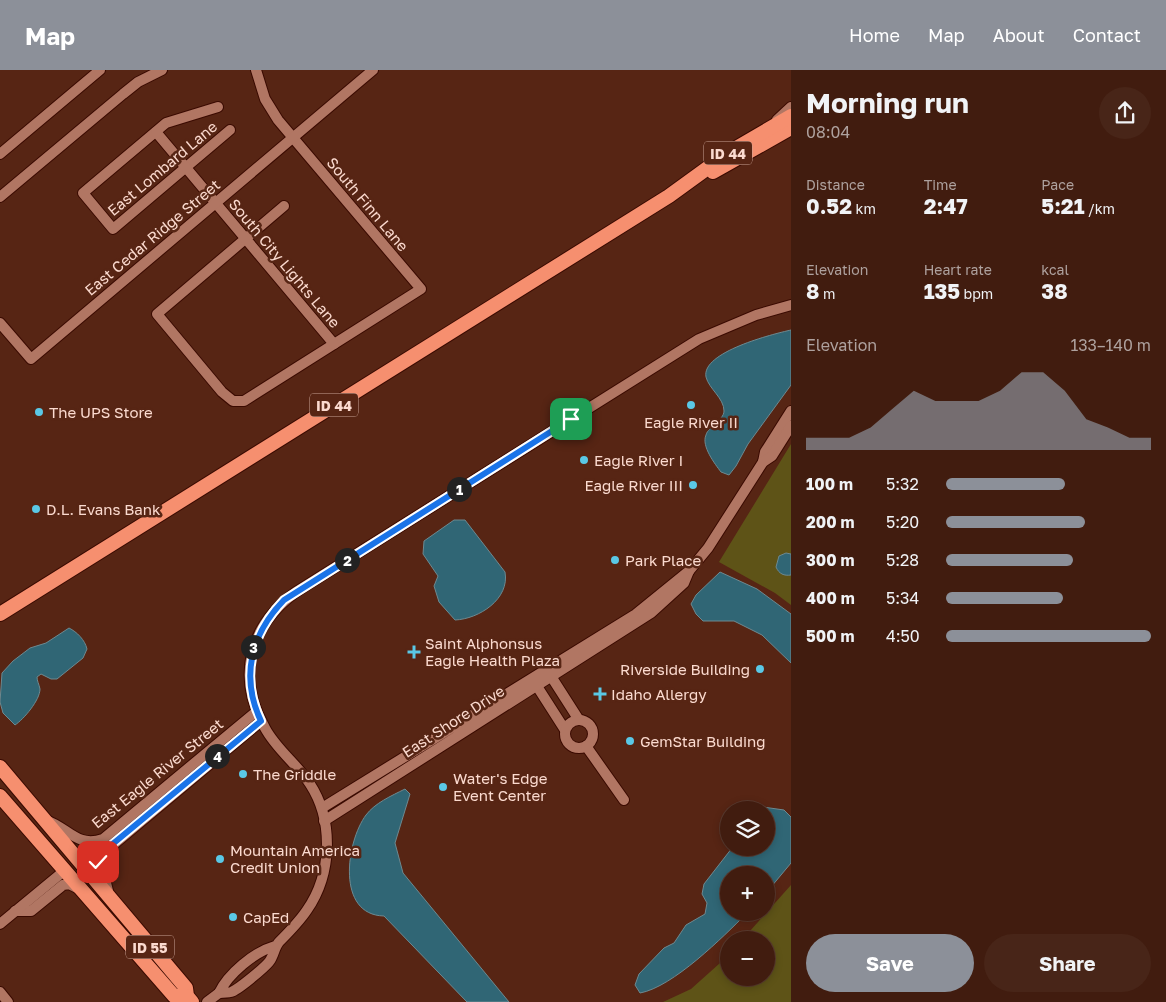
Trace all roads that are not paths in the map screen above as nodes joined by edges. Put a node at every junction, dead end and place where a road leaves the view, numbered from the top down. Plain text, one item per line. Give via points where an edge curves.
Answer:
1 (100, 70) edge
2 (162, 70) edge
3 (256, 70) edge
4 (373, 70) edge
5 (218, 107) dead end
6 (791, 107) edge
7 (791, 116) edge
8 (791, 128) edge
9 (230, 130) dead end
10 (156, 132) junction
11 (791, 133) edge
12 (769, 135) junction
13 (293, 138) junction
14 (0, 154) edge
15 (186, 168) junction
16 (0, 197) edge
17 (216, 203) junction
18 (284, 206) dead end
19 (246, 238) junction
20 (791, 305) edge
21 (0, 323) edge
22 (334, 344) junction
23 (791, 411) edge
24 (791, 426) edge
25 (763, 462) junction
26 (0, 614) edge
27 (549, 673) junction
28 (534, 682) junction
29 (259, 716) junction
30 (579, 720) junction
31 (565, 730) junction
32 (586, 746) junction
33 (0, 767) edge
34 (0, 796) edge
35 (624, 800) dead end
36 (322, 808) junction
37 (45, 820) junction
38 (324, 820) junction
39 (64, 871) junction
40 (80, 889) junction
41 (112, 902) junction
42 (15, 911) junction
43 (0, 924) edge
44 (0, 992) edge
45 (190, 999) edge
46 (8, 1002) edge
47 (207, 1002) edge

1 - 14 street
2 - 16 street via 138,82
3 - 13 street, South Finn Lane via 265,99
4 - 13 street, East Cedar Ridge Street
5 - 10 street via 166,123
6 - 12 street
7 - 12 highway, ID 44
8 - 12 highway, ID 44
9 - 15 street, East Lombard Lane
10 - 15 street, South City Lights Lane
10 - 15 street, East Lombard Lane via 83,193 113,229
11 - 12 street
12 - 26 highway, ID 44
13 - 17 street, East Cedar Ridge Street
13 - 22 street, South Finn Lane via 421,289
15 - 17 street, South City Lights Lane
17 - 19 street, South City Lights Lane
17 - 21 street, East Cedar Ridge Street via 30,359
18 - 19 street
19 - 22 street, South City Lights Lane
19 - 22 street via 157,314 233,401 244,401
20 - 29 street via 756,315 699,339 284,600 263,626 253,646 250,689
23 - 25 street, East Shore Drive via 765,452
24 - 25 street, East Shore Drive via 772,456
25 - 27 street, East Shore Drive via 684,583 662,604
27 - 28 street, East Shore Drive
27 - 30 street
28 - 31 street
28 - 36 street, East Shore Drive
28 - 38 street, East Shore Drive
29 - 36 street via 272,740 310,785
29 - 37 street, East Eagle River Street via 102,839 81,841 57,824
29 - 41 street, East Eagle River Street via 101,855 97,871 106,883
30 - 31 street via 570,723
30 - 32 street via 592,730 592,739
31 - 32 street via 565,738 570,745
32 - 35 street
33 - 37 highway, ID 55
34 - 39 highway, ID 55
36 - 38 street
37 - 41 highway, ID 55
38 - 47 street via 326,853 319,886 307,909 275,946 262,950
39 - 40 highway, ID 55
39 - 41 highway via 76,873 90,889
39 - 42 street
40 - 42 street via 63,885 31,911
40 - 45 highway, ID 55 via 174,996
41 - 45 highway, ID 55 via 186,988
42 - 43 street
44 - 46 street

